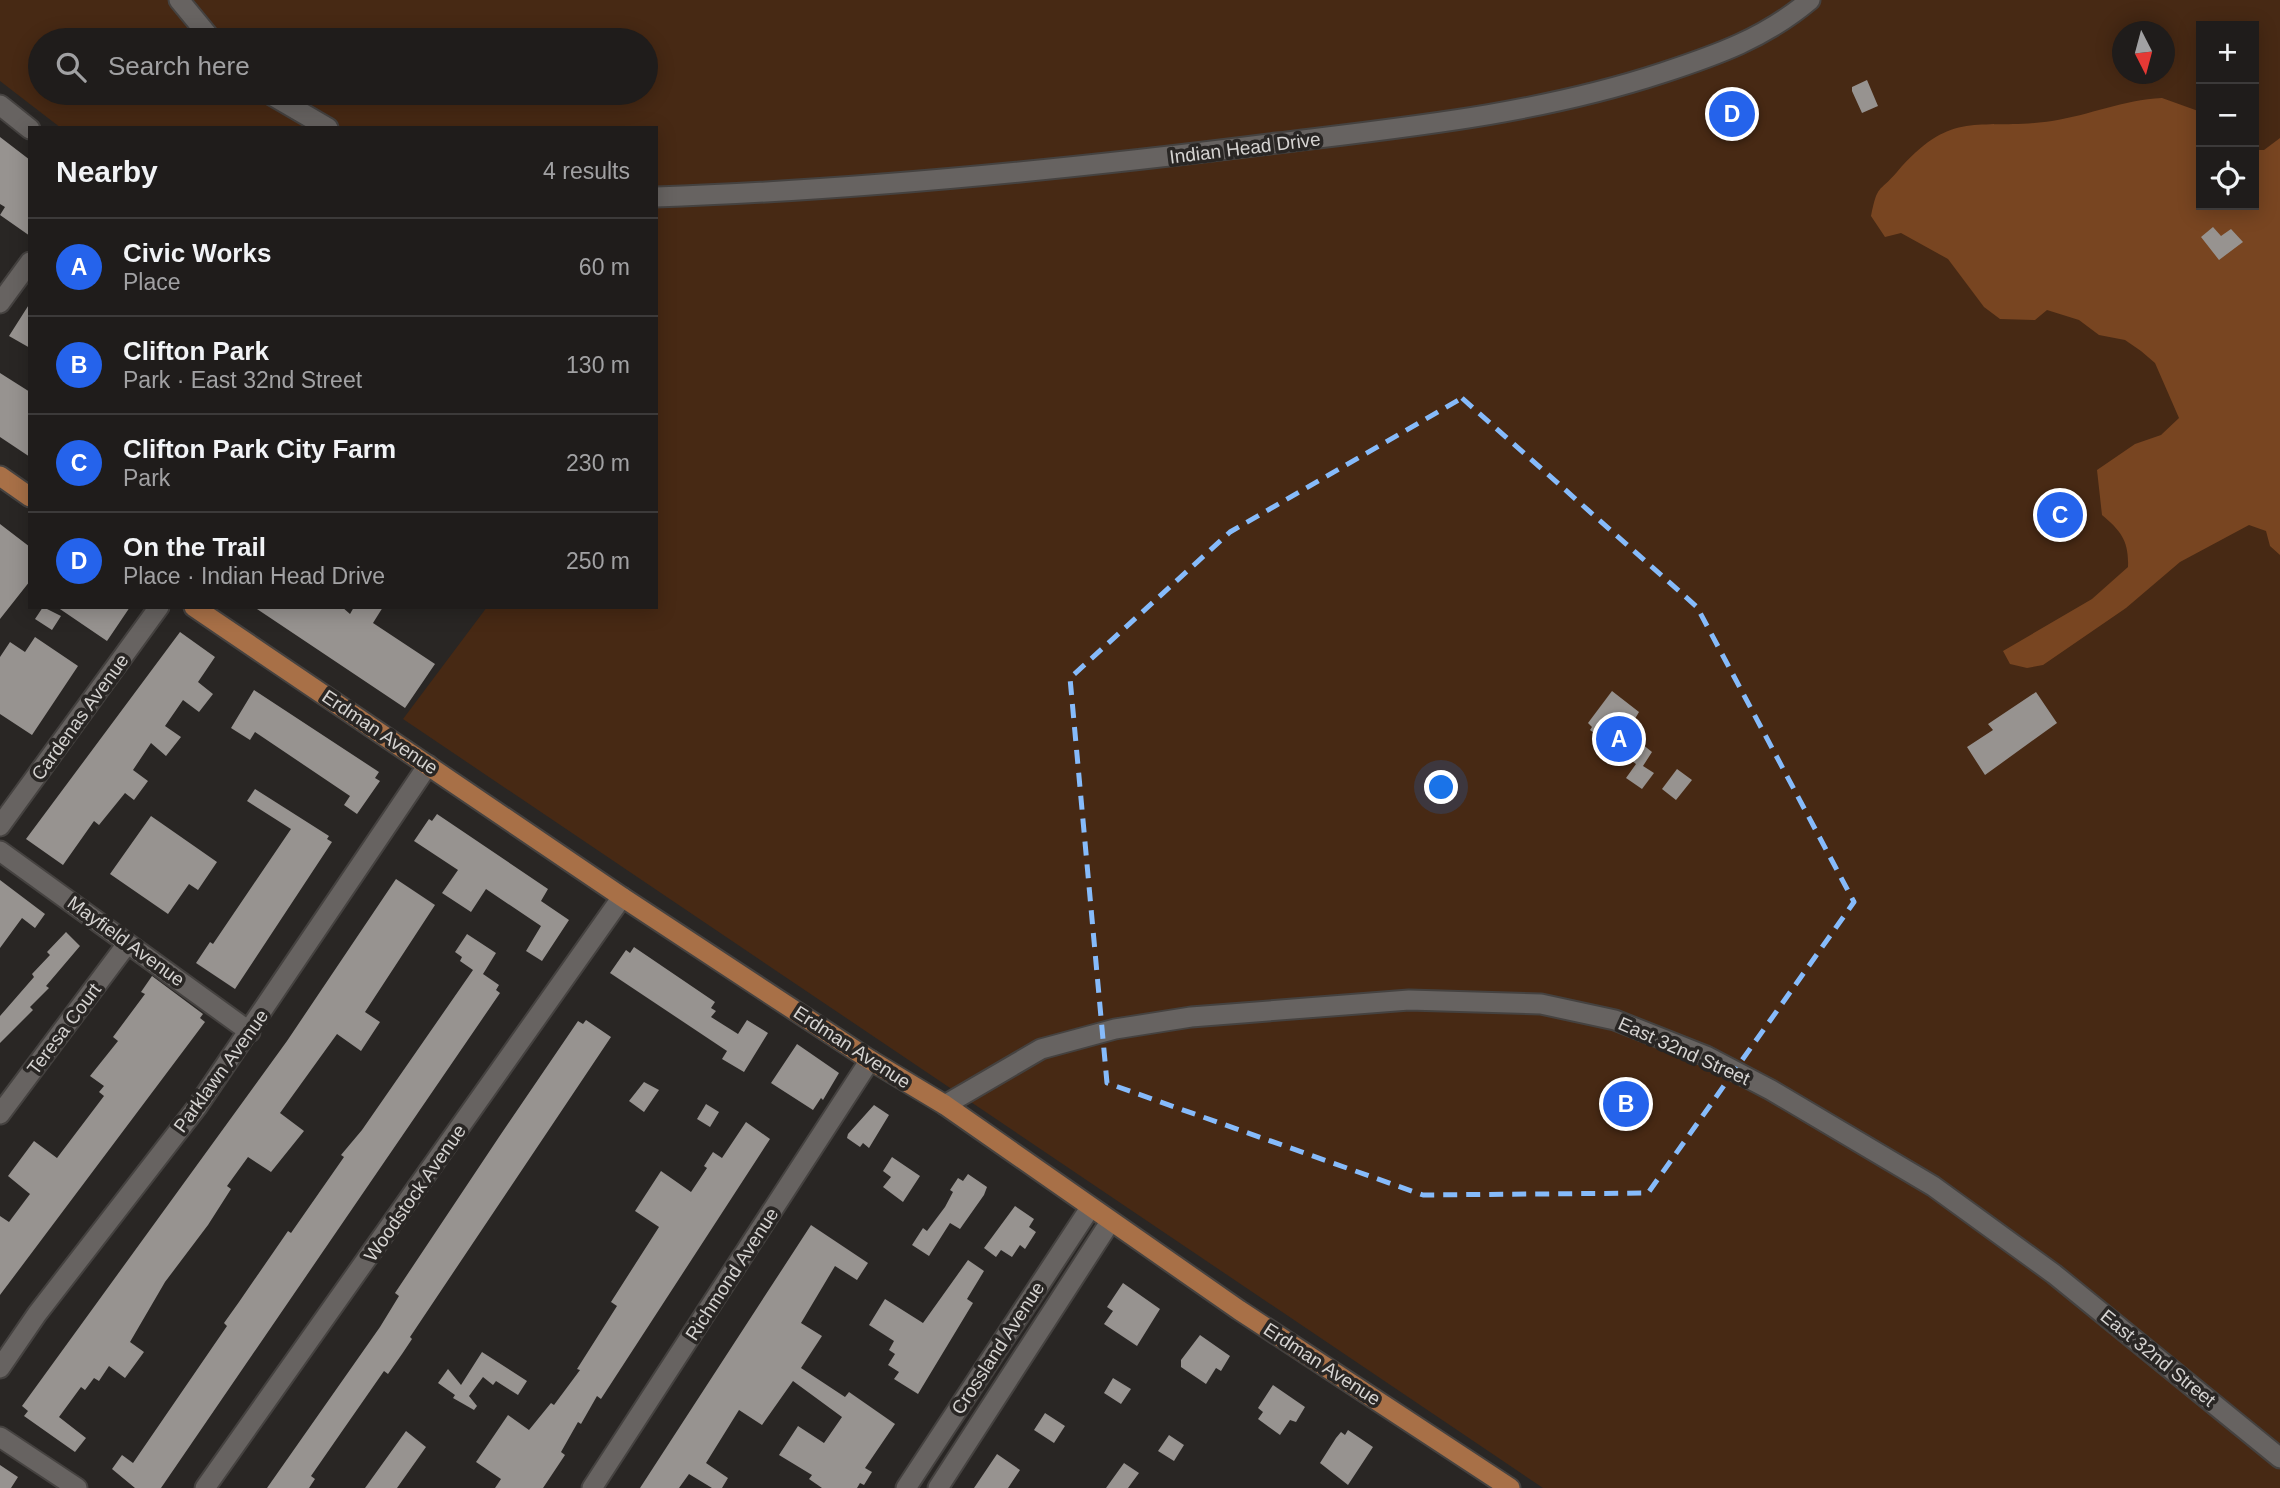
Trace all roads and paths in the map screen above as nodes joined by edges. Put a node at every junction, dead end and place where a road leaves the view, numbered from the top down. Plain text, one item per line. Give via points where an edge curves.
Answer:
1 (179, 0) edge
2 (1810, 0) edge
3 (202, 28) edge
4 (0, 105) edge
5 (289, 105) edge
6 (325, 126) edge
7 (28, 127) edge
8 (658, 197) edge
9 (28, 264) edge
10 (0, 303) edge
11 (0, 476) edge
12 (28, 496) edge
13 (158, 609) edge
14 (197, 609) edge
15 (428, 765) junction
16 (0, 825) edge
17 (0, 851) edge
18 (622, 897) junction
19 (127, 944) junction
20 (250, 1032) junction
21 (870, 1060) junction
22 (946, 1105) junction
23 (0, 1114) edge
24 (1090, 1208) junction
25 (1110, 1222) junction
26 (0, 1368) edge
27 (0, 1437) edge
28 (2280, 1458) edge
29 (77, 1488) edge
30 (205, 1488) edge
31 (592, 1488) edge
32 (905, 1488) edge
33 (938, 1488) edge
34 (1510, 1488) edge

1 - 3 street
2 - 8 street, Indian Head Drive via 1760,36 1727,51 1629,84 1475,118 1062,171
4 - 7 street
5 - 6 street
9 - 10 street
11 - 12 main road
13 - 16 street, Cardenas Avenue
14 - 15 main road, Erdman Avenue
15 - 18 main road, Erdman Avenue
15 - 20 street, Parklawn Avenue
17 - 19 street, Mayfield Avenue
18 - 21 main road, Erdman Avenue
18 - 30 street, Woodstock Avenue
19 - 20 street, Mayfield Avenue
19 - 23 street, Teresa Court
20 - 26 street, Parklawn Avenue
21 - 22 main road, Erdman Avenue
21 - 31 street, Richmond Avenue
22 - 24 main road, Erdman Avenue
22 - 28 street, East 32nd Street via 1041,1049 1191,1017 1409,1000 1541,1004 1615,1020 1706,1056 1760,1084 1933,1186 2054,1274
24 - 25 main road, Erdman Avenue
24 - 32 street, Crossland Avenue
25 - 33 street, Crossland Avenue
25 - 34 main road, Erdman Avenue
27 - 29 street

